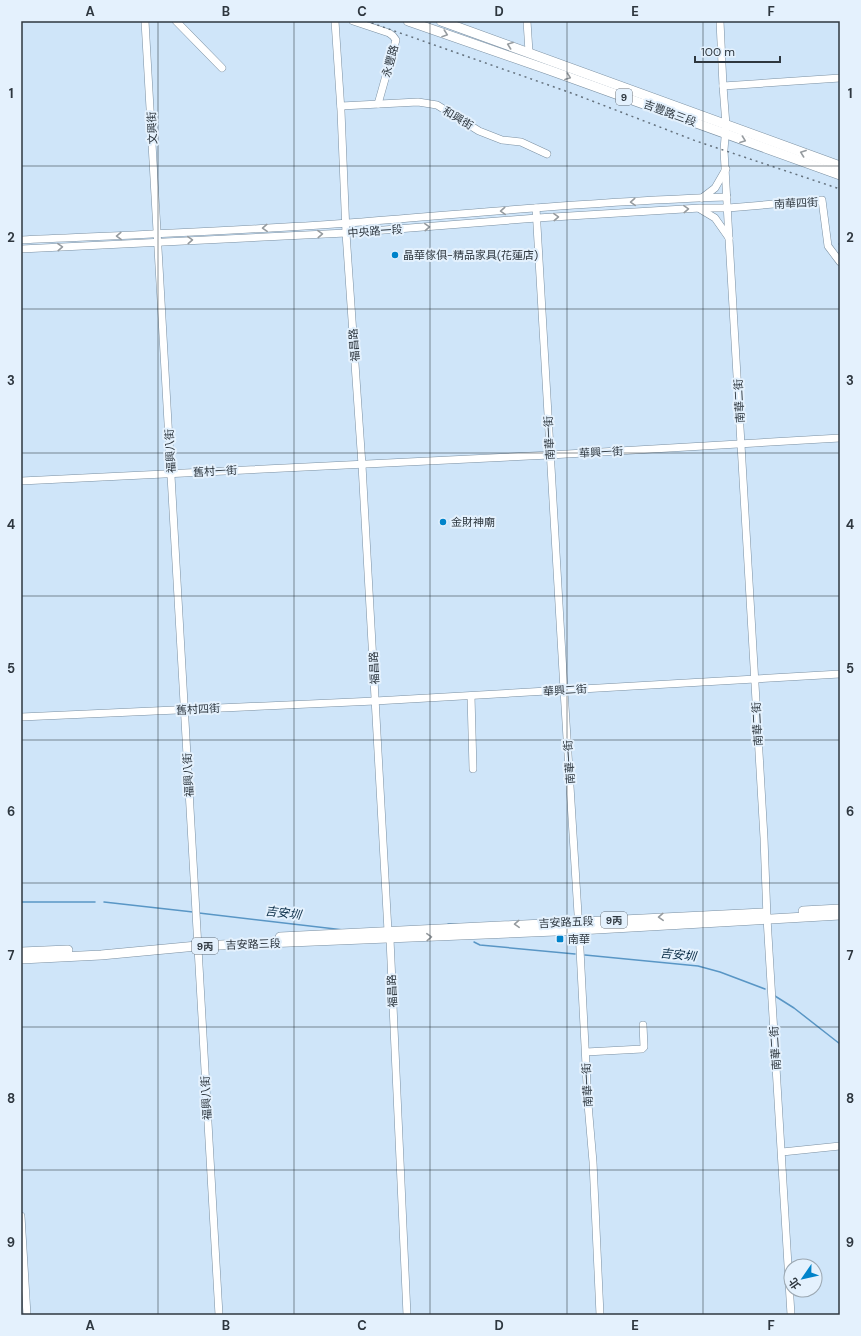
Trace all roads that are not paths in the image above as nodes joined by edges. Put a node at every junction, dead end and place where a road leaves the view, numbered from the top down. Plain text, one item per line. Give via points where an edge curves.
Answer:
1 (145, 21) edge
2 (176, 21) edge
3 (335, 21) edge
4 (353, 21) edge
5 (408, 21) edge
6 (441, 21) edge
7 (527, 21) edge
8 (720, 21) edge
9 (529, 52) junction
10 (222, 68) dead end
11 (840, 78) edge
12 (723, 86) junction
13 (378, 104) junction
14 (341, 106) junction
15 (726, 129) junction
16 (547, 154) dead end
17 (840, 166) edge
18 (726, 169) junction
19 (840, 175) edge
20 (727, 197) junction
21 (702, 198) junction
22 (536, 208) junction
23 (700, 208) junction
24 (728, 208) junction
25 (537, 218) junction
26 (346, 223) junction
27 (346, 233) junction
28 (158, 238) junction
29 (729, 239) junction
30 (21, 240) edge
31 (21, 249) edge
32 (840, 262) edge
33 (840, 438) edge
34 (741, 443) junction
35 (550, 455) junction
36 (362, 465) junction
37 (171, 473) junction
38 (21, 481) edge
39 (840, 674) edge
40 (755, 678) junction
41 (564, 690) junction
42 (470, 696) junction
43 (375, 701) junction
44 (185, 709) junction
45 (21, 717) edge
46 (473, 769) dead end
47 (840, 909) edge
48 (767, 915) junction
49 (840, 915) edge
50 (579, 926) junction
51 (389, 935) junction
52 (198, 944) junction
53 (21, 952) edge
54 (21, 959) edge
55 (643, 1025) dead end
56 (586, 1052) junction
57 (840, 1146) edge
58 (782, 1152) junction
59 (21, 1216) edge
60 (27, 1315) edge
61 (219, 1315) edge
62 (407, 1315) edge
63 (600, 1315) edge
64 (791, 1315) edge

1 - 28 street, 文興街
2 - 10 street
3 - 14 street, 福昌路
4 - 13 street, 永豐路 via 388,33 396,40
5 -> 15 main road, 吉豐路三段 / 9
9 -> 6 main road, 吉豐路三段 / 9
7 - 9 street
8 - 12 street, 南華二街
9 - 15 main road, 吉豐路三段 / 9
11 - 12 street
12 - 15 street, 南華二街
13 - 14 street, 和興街
13 - 16 street, 和興街 via 418,102 436,105 479,131 502,140 521,142
14 - 26 street, 福昌路
17 -> 15 main road, 吉豐路三段 / 9
15 - 18 street, 南華二街
15 -> 19 main road, 吉豐路三段 / 9
18 - 20 street, 南華二街
18 - 21 street via 715,188
20 - 21 street, 中央路一段
20 - 24 street, 南華二街
21 -> 22 street, 中央路一段
22 - 25 street, 南華一街
22 -> 26 street, 中央路一段
23 - 24 street, 中央路一段
25 -> 23 street, 中央路一段
23 - 29 street via 715,218
24 - 29 street, 南華二街
24 - 32 street, 南華四街 via 822,200 828,246
27 -> 25 street, 中央路一段
25 - 35 street, 南華一街
26 - 27 street, 福昌路
26 -> 28 street, 中央路一段
28 -> 27 street, 中央路一段
27 - 36 street, 福昌路
28 -> 30 street, 中央路一段
31 -> 28 street, 中央路一段
28 - 37 street, 福興八街
29 - 34 street, 南華二街
33 - 34 street, 華興一街
34 - 35 street, 華興一街
34 - 40 street, 南華二街
35 - 36 street, 華興一街
35 - 41 street, 南華一街
36 - 37 street, 舊村一街
36 - 43 street, 福昌路
37 - 38 street, 舊村一街
37 - 44 street, 福興八街
39 - 40 street, 華興二街
40 - 41 street, 華興二街
40 - 48 street, 南華二街
41 - 42 street, 華興二街
41 - 50 street, 南華一街
42 - 43 street, 華興二街
42 - 46 street
43 - 44 street, 舊村四街
43 - 51 street, 福昌路
44 - 45 street, 舊村四街
44 - 52 street, 福興八街
47 - 48 main road, 吉安路五段 / 9丙
48 - 49 main road, 吉安路五段 / 9丙
48 - 50 main road, 吉安路五段 / 9丙
48 - 58 street, 南華二街
50 - 51 main road, 吉安路五段 / 9丙
50 - 56 street, 南華一街
51 - 52 main road, 吉安路三段 / 9丙
51 - 62 street, 福昌路
52 - 53 main road, 吉安路三段 / 9丙
52 - 54 main road, 吉安路三段 / 9丙 via 101,955
52 - 61 street, 福興八街
55 - 56 street via 642,1049
56 - 63 street, 南華一街
57 - 58 street
58 - 64 street, 南華二街
59 - 60 street

